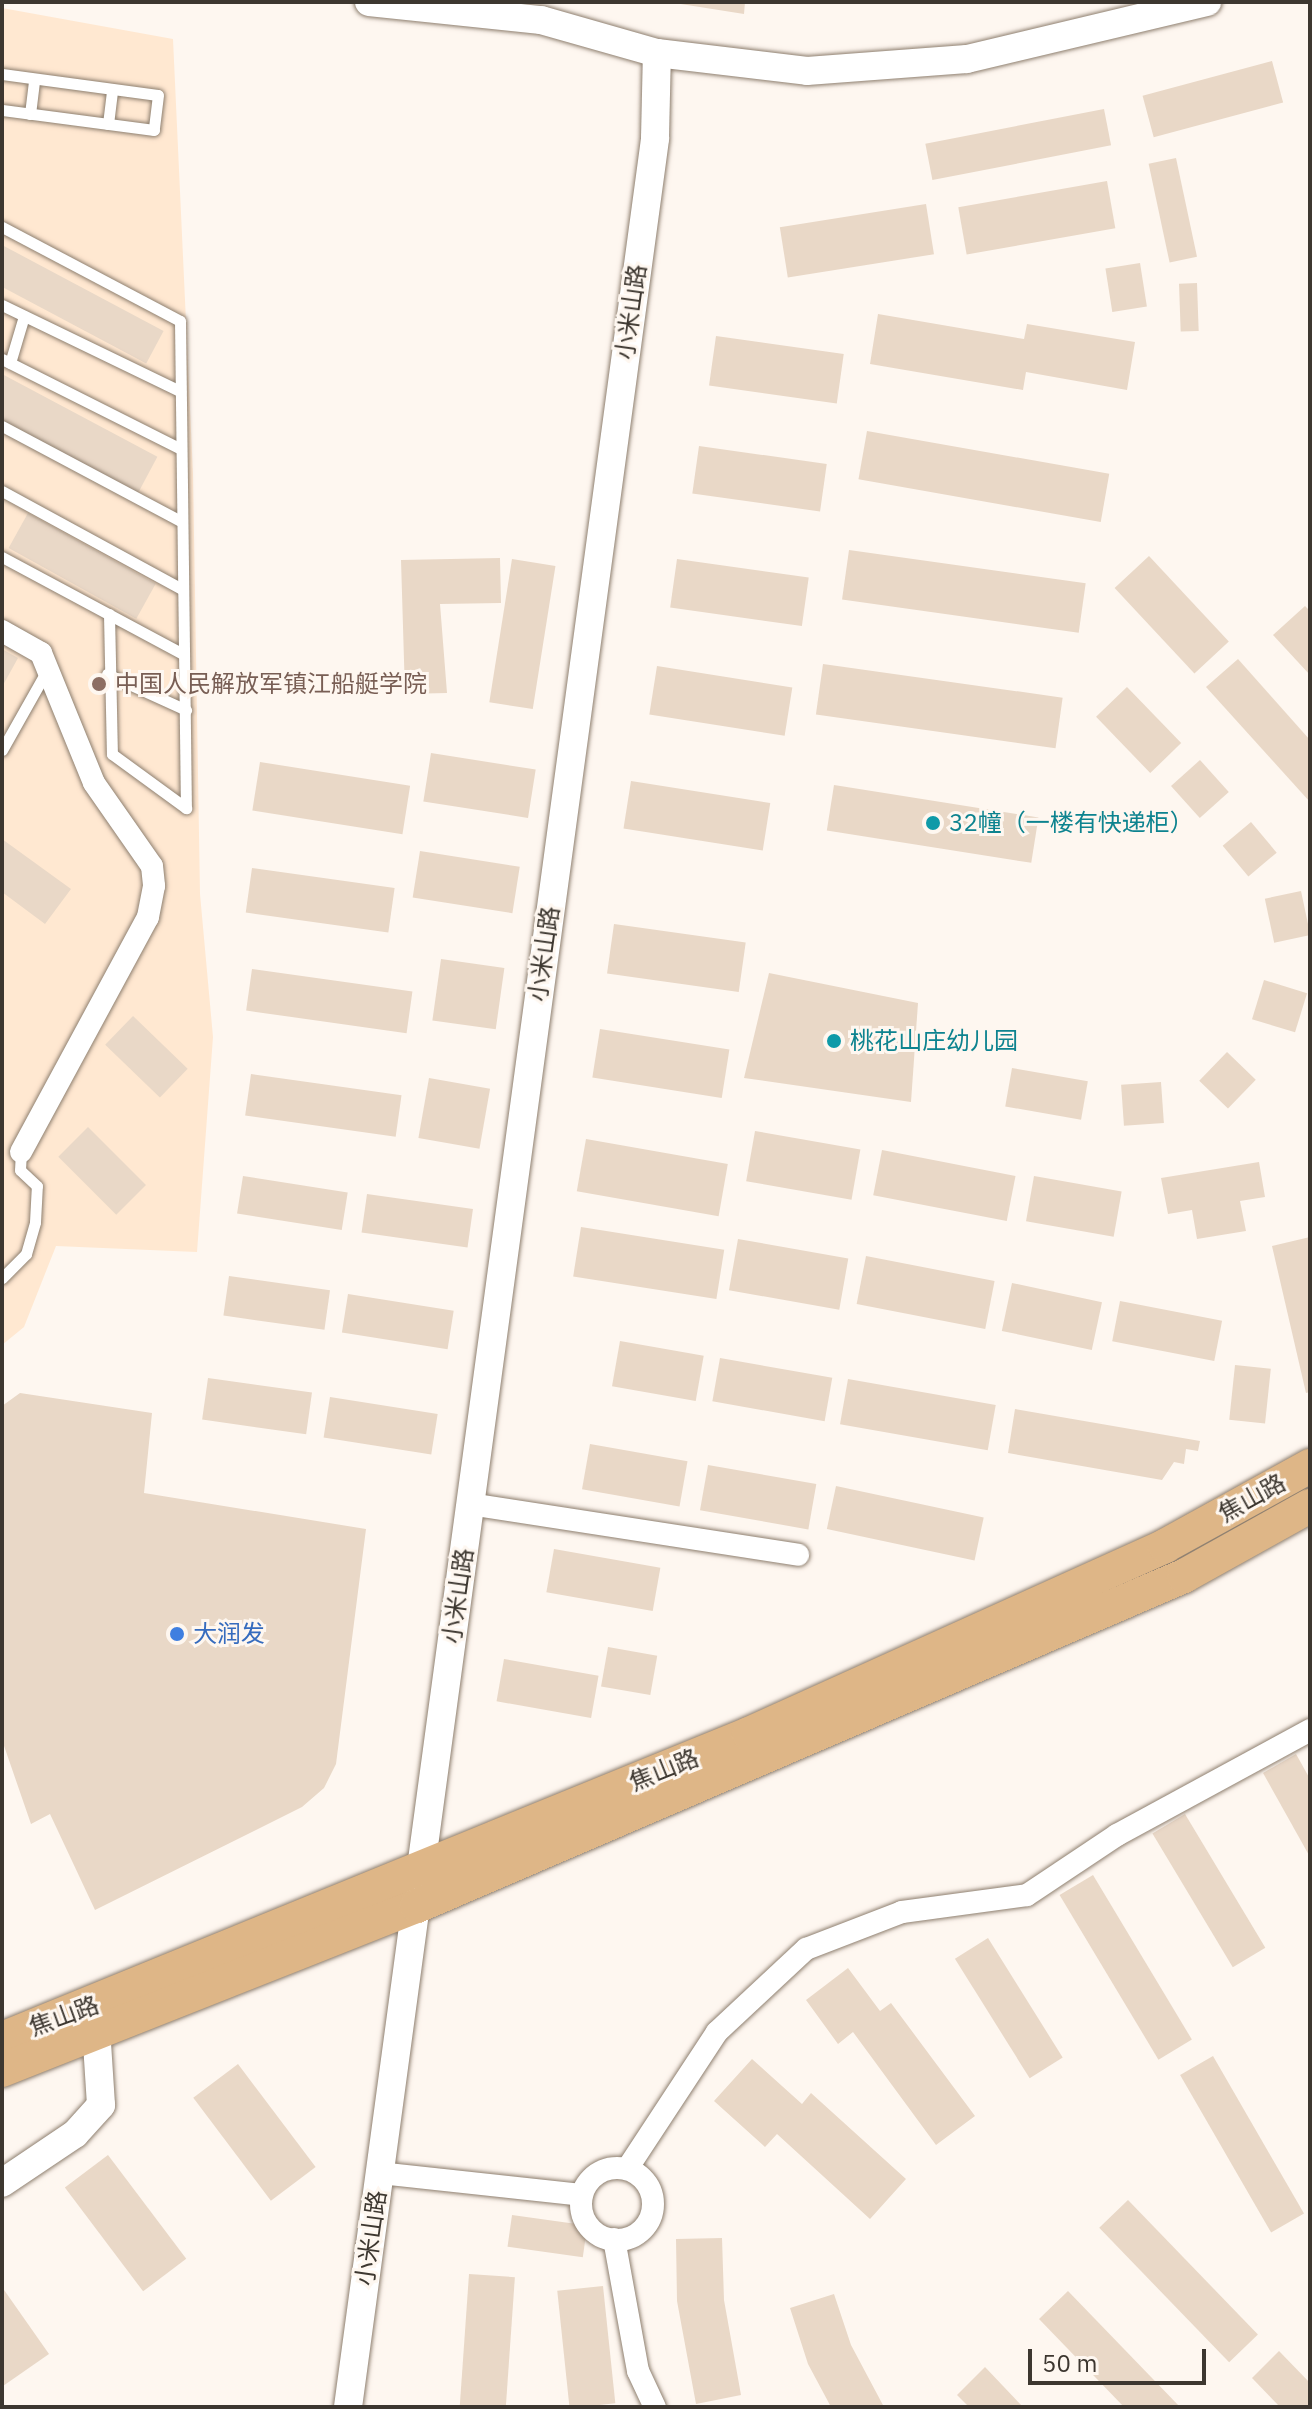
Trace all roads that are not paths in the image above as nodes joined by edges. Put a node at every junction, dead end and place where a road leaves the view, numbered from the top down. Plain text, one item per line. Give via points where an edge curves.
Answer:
1 (369, 2) edge
2 (1207, 2) edge
3 (657, 53) junction
4 (2, 74) edge
5 (34, 79) junction
6 (112, 89) junction
7 (2, 110) edge
8 (30, 114) junction
9 (108, 124) junction
10 (2, 227) edge
11 (2, 305) edge
12 (24, 316) junction
13 (6, 361) edge
14 (180, 391) junction
15 (2, 426) edge
16 (181, 449) junction
17 (2, 491) edge
18 (181, 521) junction
19 (2, 557) edge
20 (182, 589) junction
21 (109, 614) junction
22 (2, 631) edge
23 (183, 654) junction
24 (47, 670) junction
25 (107, 674) junction
26 (186, 710) junction
27 (2, 750) edge
28 (21, 1152) joint
29 (2, 1278) edge
30 (1310, 1466) edge
31 (470, 1504) junction
32 (1310, 1506) edge
33 (798, 1555) dead end
34 (1310, 1730) edge
35 (422, 1870) junction
36 (417, 1906) junction
37 (95, 2021) junction
38 (2, 2039) edge
39 (2, 2070) edge
40 (627, 2169) junction
41 (380, 2173) junction
42 (2, 2183) edge
43 (582, 2195) junction
44 (614, 2239) junction
45 (348, 2407) edge
46 (655, 2407) edge

1 - 3 street via 541,20
2 - 3 street via 967,59 807,71
3 - 31 street, 小米山路 via 655,138
4 - 5 lane
5 - 6 lane
5 - 8 lane
6 - 9 lane
6 - 9 lane via 158,95 154,130
7 - 8 lane
8 - 9 lane
10 - 14 lane via 180,321
11 - 12 lane
12 - 13 lane
12 - 14 lane
13 - 16 lane
14 - 16 lane
15 - 18 lane
16 - 18 lane
17 - 20 lane
18 - 20 lane
19 - 21 lane
20 - 23 lane
21 - 23 lane
21 - 25 lane
22 - 24 street via 41,653
23 - 26 lane
24 - 27 lane
24 - 28 street via 94,783 152,866 154,886 148,917
25 - 26 lane
25 - 26 lane via 112,754 186,808
28 - 29 lane via 20,1170 37,1186 35,1222 26,1254
30 - 35 main road, 焦山路 via 1136,1559 749,1734
31 - 33 street
31 - 35 street, 小米山路
32 - 36 main road, 焦山路 via 1184,1576
34 - 40 street via 1117,1835 1027,1895 902,1912 806,1949 717,2032
35 - 36 street, 小米山路
35 - 37 main road, 焦山路
36 - 37 main road, 焦山路
36 - 41 street, 小米山路
37 - 38 main road, 焦山路
37 - 39 main road, 焦山路
37 - 42 street via 101,2105 75,2134
40 - 43 street via 594,2176
40 - 44 street via 646,2182 653,2204 646,2226
41 - 43 street
41 - 45 street, 小米山路
43 - 44 street via 585,2219
44 - 46 street via 638,2371

